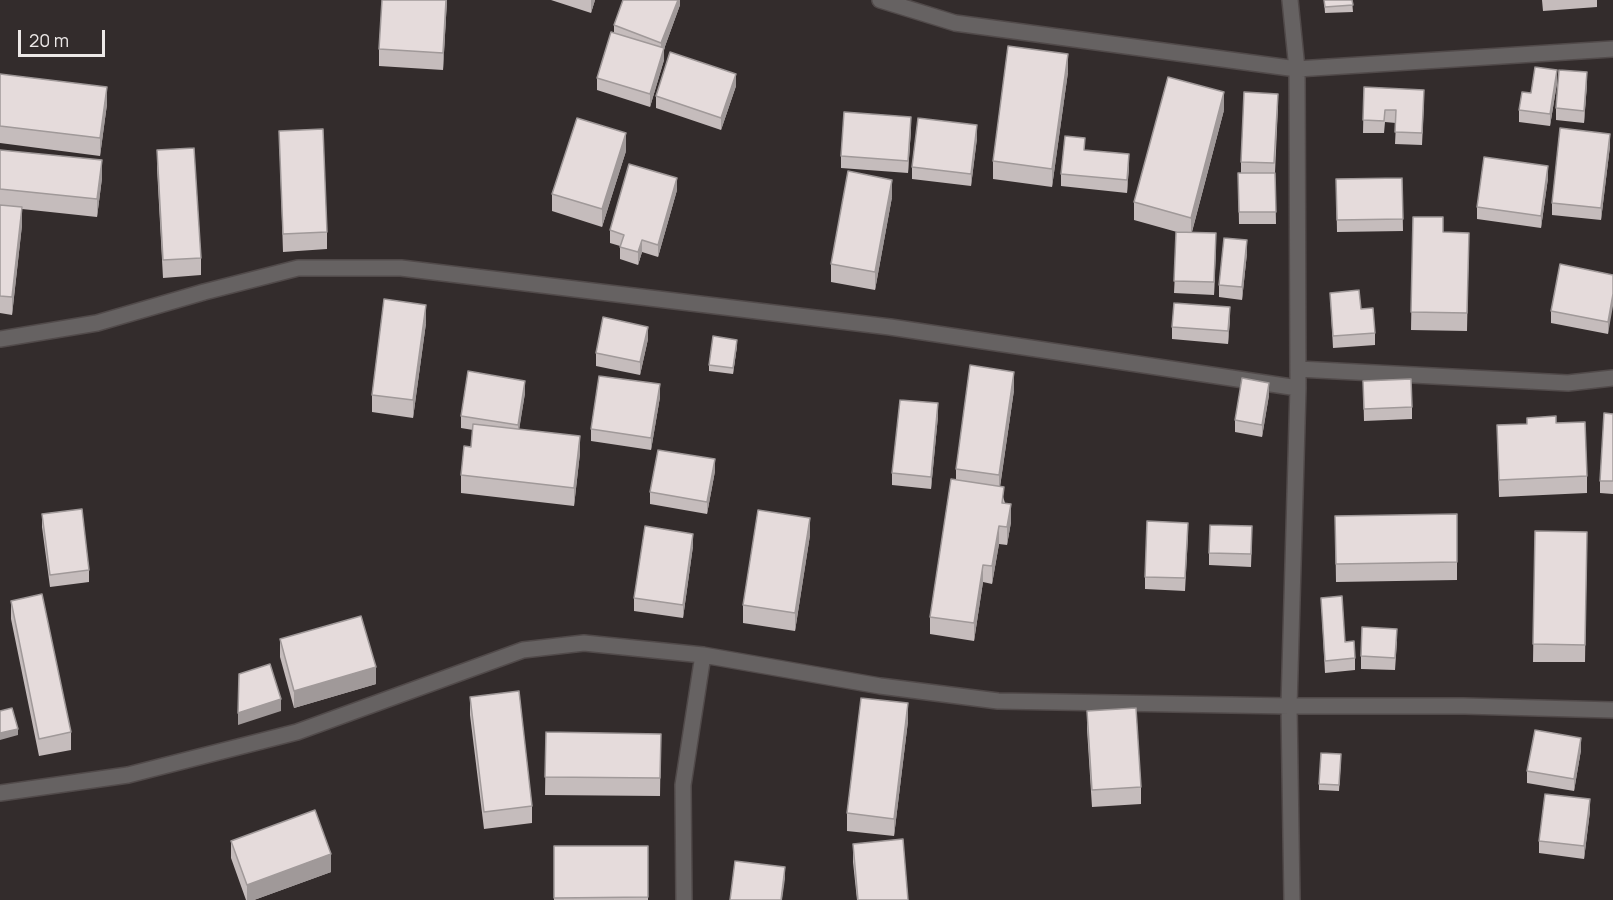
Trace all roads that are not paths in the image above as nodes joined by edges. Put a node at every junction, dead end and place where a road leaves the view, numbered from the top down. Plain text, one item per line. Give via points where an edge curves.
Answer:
1 (880, 0) edge
2 (1290, 0) edge
3 (1613, 49) edge
4 (1297, 69) junction
5 (0, 339) edge
6 (1298, 369) junction
7 (1613, 378) edge
8 (1298, 388) junction
9 (703, 655) junction
10 (1289, 706) junction
11 (1613, 710) edge
12 (0, 793) edge
13 (684, 900) edge
14 (1292, 900) edge

1 - 4 street via 955,23
2 - 4 street
3 - 4 street
4 - 6 street
5 - 8 street via 97,323 298,268 401,268 890,327
6 - 7 street via 1568,383
6 - 8 street
8 - 10 street
9 - 10 street via 880,686 998,701
9 - 12 street via 584,643 523,650 297,732 128,775
9 - 13 street via 683,785
10 - 11 street
10 - 14 street

